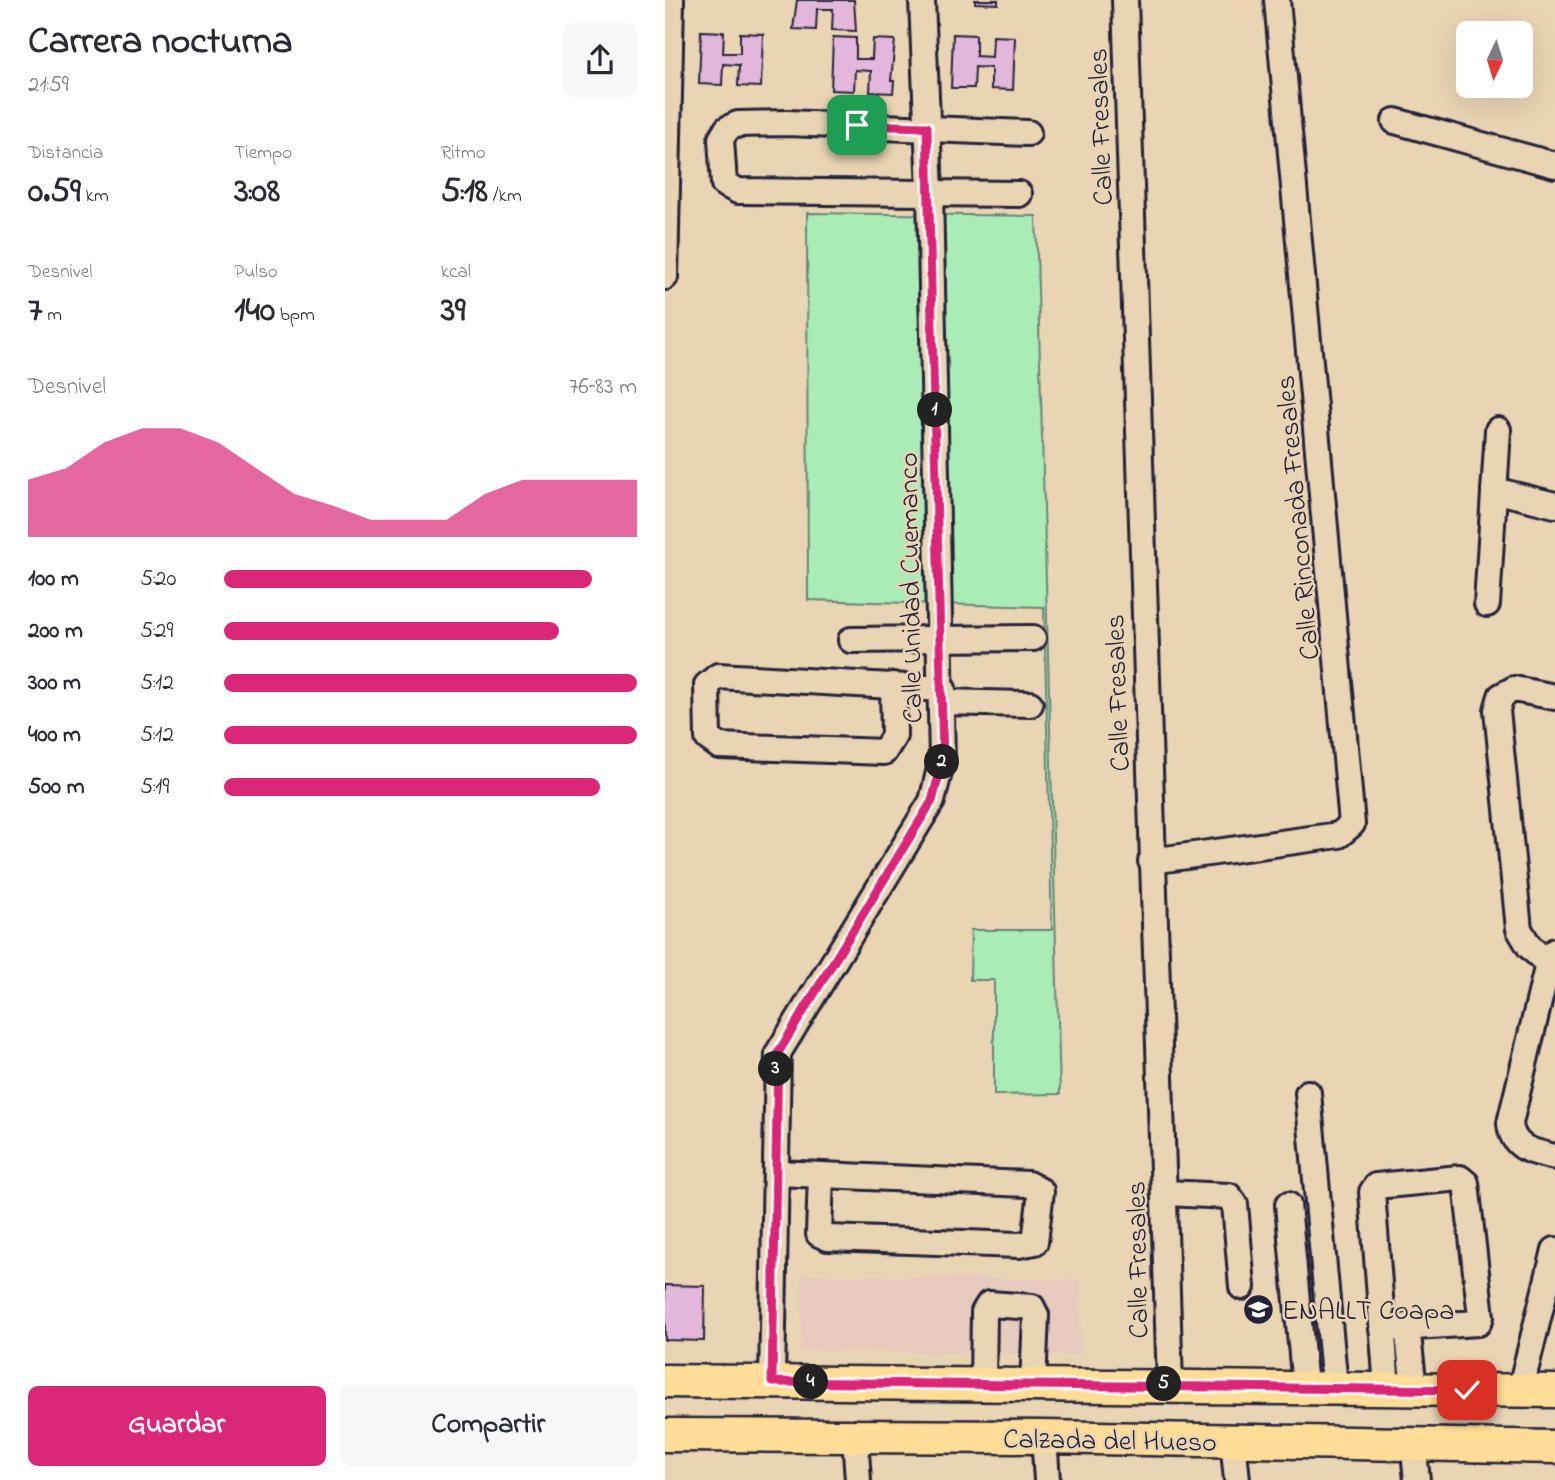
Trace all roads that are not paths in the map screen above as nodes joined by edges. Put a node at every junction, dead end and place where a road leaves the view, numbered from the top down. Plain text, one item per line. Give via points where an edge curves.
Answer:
1 (671, 0) edge
2 (922, 0) edge
3 (1125, 0) edge
4 (1277, 0) edge
5 (1395, 121) dead end
6 (927, 127) junction
7 (1028, 133) dead end
8 (1554, 161) edge
9 (930, 192) junction
10 (1019, 194) dead end
11 (665, 277) edge
12 (1498, 430) dead end
13 (1494, 490) junction
14 (1555, 505) edge
15 (1487, 604) dead end
16 (1033, 638) dead end
17 (940, 639) junction
18 (851, 640) dead end
19 (893, 685) junction
20 (943, 696) junction
21 (1555, 697) edge
22 (1030, 704) dead end
23 (1151, 861) junction
24 (1552, 957) edge
25 (1308, 1093) dead end
26 (1555, 1157) edge
27 (777, 1173) junction
28 (821, 1175) junction
29 (1165, 1193) junction
30 (1288, 1205) dead end
31 (1555, 1250) edge
32 (1242, 1287) dead end
33 (1407, 1326) junction
34 (1382, 1328) junction
35 (665, 1381) edge
36 (772, 1382) junction
37 (983, 1382) junction
38 (1033, 1384) junction
39 (1170, 1384) junction
40 (1320, 1387) junction
41 (1400, 1388) junction
42 (1520, 1391) junction
43 (1555, 1391) edge
44 (665, 1436) edge
45 (1044, 1437) junction
46 (855, 1438) junction
47 (1233, 1440) junction
48 (1413, 1443) junction
49 (1555, 1447) edge
50 (859, 1480) edge
51 (1047, 1480) edge
52 (1237, 1480) edge
53 (1417, 1480) edge

1 - 11 street
2 - 6 street, Calle Unidad Cuemanco
3 - 23 street, Calle Fresales
4 - 23 street, Calle Rinconada Fresales via 1352,824 1339,835
5 - 8 street
6 - 7 street
6 - 9 street, Calle Unidad Cuemanco
6 - 9 street via 738,124 727,129 721,139 724,184 738,191
9 - 10 street
9 - 17 street, Calle Unidad Cuemanco
12 - 13 street
13 - 14 street
13 - 15 street
16 - 17 street
17 - 18 street
17 - 20 street, Calle Unidad Cuemanco
19 - 19 street via 718,676 707,685 708,738 719,746 884,752 894,736
19 - 20 street
20 - 22 street
20 - 27 street, Calle Unidad Cuemanco via 943,760 932,801 778,1053
21 - 24 street via 1514,689 1501,696 1497,710 1519,929 1529,946
23 - 29 street, Calle Fresales
24 - 26 street via 1510,1123 1513,1137 1523,1148
25 - 40 street
27 - 28 street
27 - 36 street, Calle Unidad Cuemanco
28 - 28 street via 1028,1184 1041,1191 1035,1242 828,1238 819,1234
29 - 32 street via 1230,1196 1235,1205
29 - 39 street, Calle Fresales
30 - 40 street
31 - 42 street
33 - 34 street
33 - 34 street via 1478,1323 1481,1317 1466,1184 1460,1178 1376,1186 1372,1192
33 - 41 street
34 - 41 street
35 - 36 main road, Calzada del Hueso
36 - 37 main road, Calzada del Hueso
37 - 38 main road, Calzada del Hueso
37 - 38 street via 984,1312 989,1304 1032,1307 1036,1315
38 - 39 main road, Calzada del Hueso
39 - 40 main road, Calzada del Hueso
40 - 41 main road, Calzada del Hueso
41 - 42 main road, Calzada del Hueso
42 - 43 main road, Calzada del Hueso
44 - 46 main road, Calzada del Hueso
45 - 46 main road, Calzada del Hueso
45 - 47 main road, Calzada del Hueso
45 - 51 street
46 - 50 street
47 - 48 main road, Calzada del Hueso
47 - 52 street
48 - 49 main road, Calzada del Hueso
48 - 53 street

